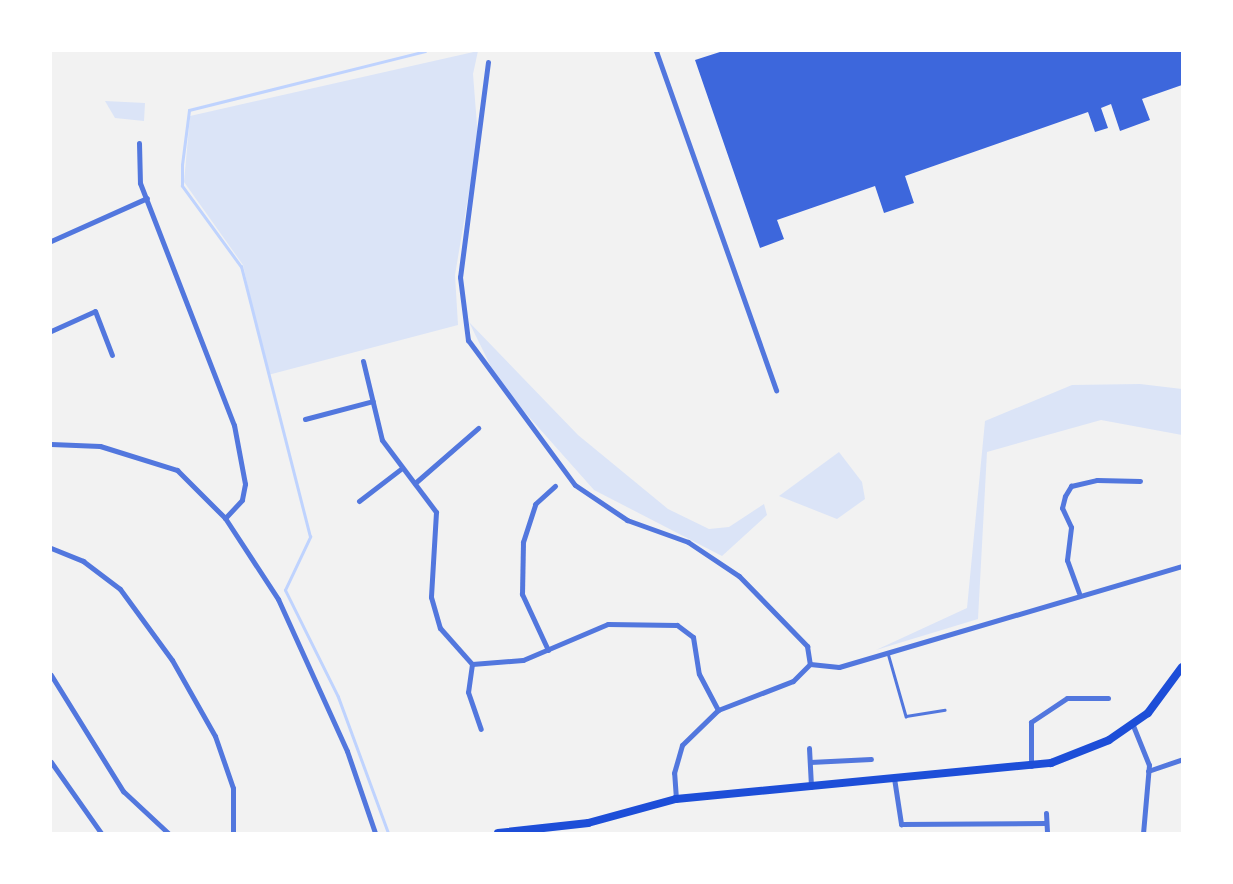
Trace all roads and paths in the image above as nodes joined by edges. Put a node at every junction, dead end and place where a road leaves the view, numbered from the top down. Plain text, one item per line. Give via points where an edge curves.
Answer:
1 (656, 51) edge
2 (497, 70) dead end
3 (139, 143) dead end
4 (147, 198) junction
5 (51, 242) edge
6 (51, 331) edge
7 (112, 355) dead end
8 (363, 360) dead end
9 (776, 390) dead end
10 (373, 401) junction
11 (305, 419) dead end
12 (478, 428) dead end
13 (51, 444) edge
14 (402, 468) junction
15 (1140, 481) dead end
16 (415, 483) junction
17 (555, 485) dead end
18 (359, 501) dead end
19 (225, 518) junction
20 (51, 548) edge
21 (1182, 566) edge
22 (1079, 593) junction
23 (548, 650) junction
24 (888, 653) junction
25 (472, 664) junction
26 (810, 664) junction
27 (1182, 667) edge
28 (51, 675) edge
29 (1108, 698) dead end
30 (718, 710) junction
31 (945, 710) dead end
32 (1132, 723) junction
33 (481, 729) dead end
34 (809, 748) dead end
35 (871, 759) dead end
36 (1182, 759) edge
37 (51, 762) edge
38 (810, 762) junction
39 (1031, 766) junction
40 (1148, 771) junction
41 (894, 778) junction
42 (811, 787) junction
43 (676, 799) junction
44 (1046, 813) dead end
45 (1046, 823) junction
46 (101, 833) edge
47 (168, 833) edge
48 (233, 833) edge
49 (374, 833) edge
50 (498, 833) edge
51 (1047, 833) edge
52 (1143, 833) edge

1 - 9 street
2 - 26 street via 488,65 460,277 464,321 476,354 575,485 627,520 688,542 740,576 807,646
3 - 4 street via 139,183
4 - 5 street
4 - 19 street via 234,425 245,484 242,500
6 - 7 street via 94,311
8 - 10 street
10 - 11 street
10 - 14 street via 382,440
12 - 16 street
13 - 19 street via 100,446 177,471
14 - 16 street
14 - 18 street
15 - 22 street via 1097,480 1070,486 1062,508 1071,527 1067,560
16 - 25 street via 436,512 431,597 440,628
17 - 23 street via 535,504 523,542 523,594
19 - 49 street via 278,600 347,751
20 - 48 street via 83,561 120,589 172,660 215,736 233,788
21 - 22 street
22 - 24 street
23 - 25 street via 523,660
23 - 30 street via 608,624 677,625 693,637 699,674
24 - 26 street via 839,667
24 - 31 lane via 906,716
25 - 33 street via 468,692
26 - 30 street via 793,681
27 - 32 main road
28 - 47 street via 123,791
29 - 39 street via 1067,698 1031,722
30 - 43 street via 682,744 674,773
32 - 39 main road via 1109,740
32 - 40 street
34 - 38 street
35 - 38 street
36 - 40 street
37 - 46 street
38 - 42 street
39 - 41 main road
40 - 52 street
41 - 42 main road
41 - 45 street via 901,824
42 - 43 main road
43 - 50 main road via 588,823
44 - 45 street
45 - 51 street

